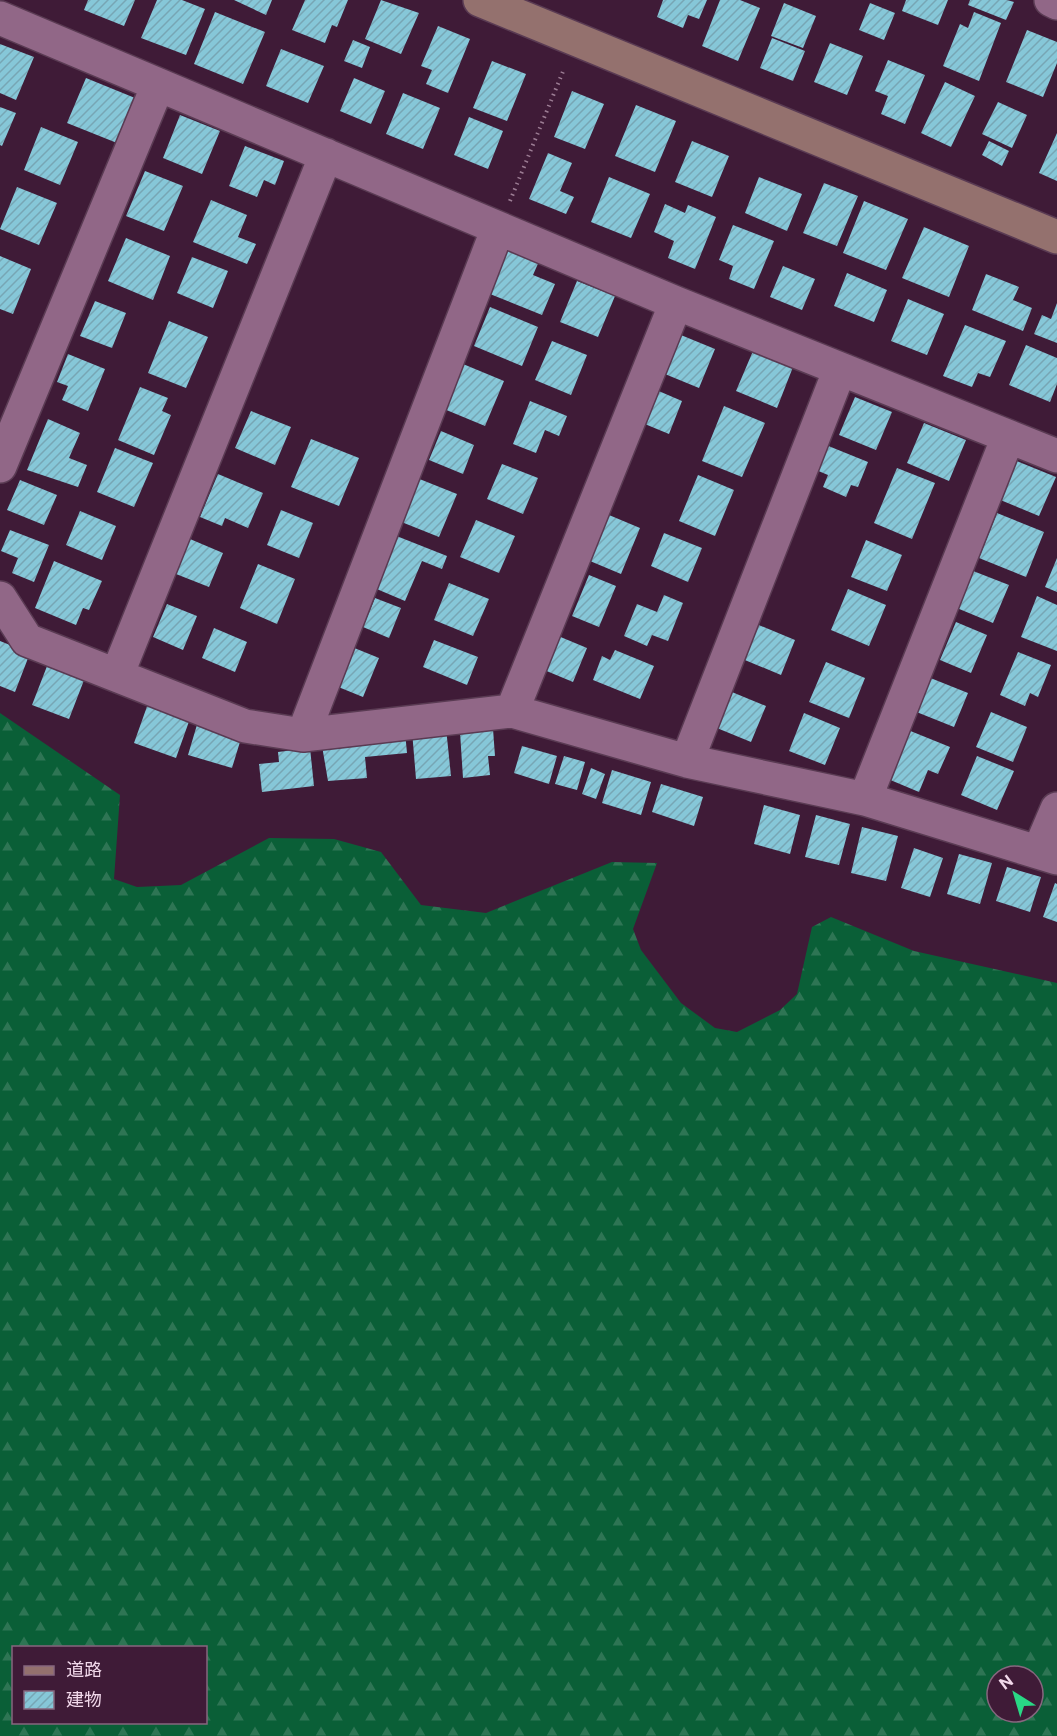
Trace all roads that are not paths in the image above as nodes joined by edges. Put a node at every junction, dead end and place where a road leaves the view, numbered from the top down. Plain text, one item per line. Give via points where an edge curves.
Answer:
1 (480, 0) edge
2 (1051, 0) edge
3 (1057, 3) edge
4 (0, 18) edge
5 (158, 85) junction
6 (326, 155) junction
7 (498, 228) junction
8 (1057, 237) edge
9 (676, 303) junction
10 (840, 369) junction
11 (1008, 437) junction
12 (1057, 456) edge
13 (0, 466) edge
14 (0, 598) edge
15 (117, 675) junction
16 (512, 711) junction
17 (303, 735) junction
18 (687, 760) junction
19 (865, 799) junction
20 (1057, 808) edge
21 (1048, 854) edge

1 - 8 street
2 - 3 street
4 - 5 street
5 - 6 street
5 - 13 street
6 - 7 street
6 - 15 street
7 - 9 street
7 - 17 street
9 - 10 street
9 - 16 street
10 - 11 street
10 - 18 street
11 - 12 street
11 - 19 street
14 - 15 street via 27,640
15 - 17 street via 245,726
16 - 17 street
16 - 18 street
18 - 19 street
19 - 21 street
20 - 21 street

